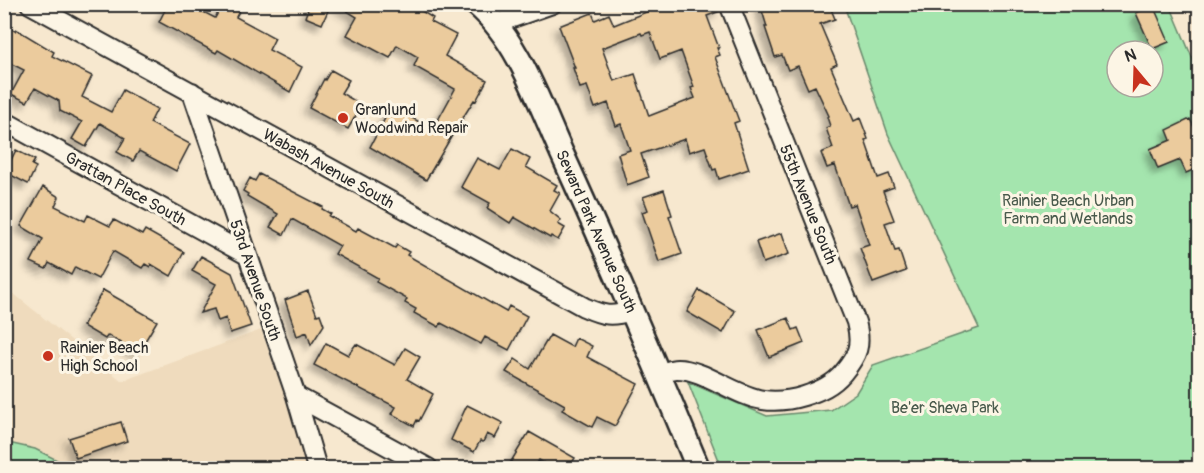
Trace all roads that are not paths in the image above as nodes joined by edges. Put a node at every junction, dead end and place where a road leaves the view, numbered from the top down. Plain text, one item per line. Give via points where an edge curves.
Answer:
1 (30, 4) edge
2 (476, 4) edge
3 (552, 4) edge
4 (729, 4) edge
5 (495, 24) junction
6 (192, 92) junction
7 (4, 121) edge
8 (247, 255) junction
9 (632, 311) junction
10 (659, 374) junction
11 (296, 396) junction
12 (317, 468) edge
13 (428, 468) edge
14 (698, 468) edge

1 - 6 street, Wabash Avenue South
2 - 5 street, Seward Park Avenue South
3 - 5 street
4 - 10 street, 55th Avenue South via 860,336 859,349 836,381 817,392 779,402 762,400 689,370
5 - 9 street, Seward Park Avenue South via 532,87
6 - 8 street, 53rd Avenue South
6 - 9 street, Wabash Avenue South via 584,307 615,316
7 - 8 street, Grattan Place South
8 - 11 street, 53rd Avenue South
9 - 10 street, Seward Park Avenue South
10 - 14 street, Seward Park Avenue South
11 - 12 street, 53rd Avenue South
11 - 13 street

